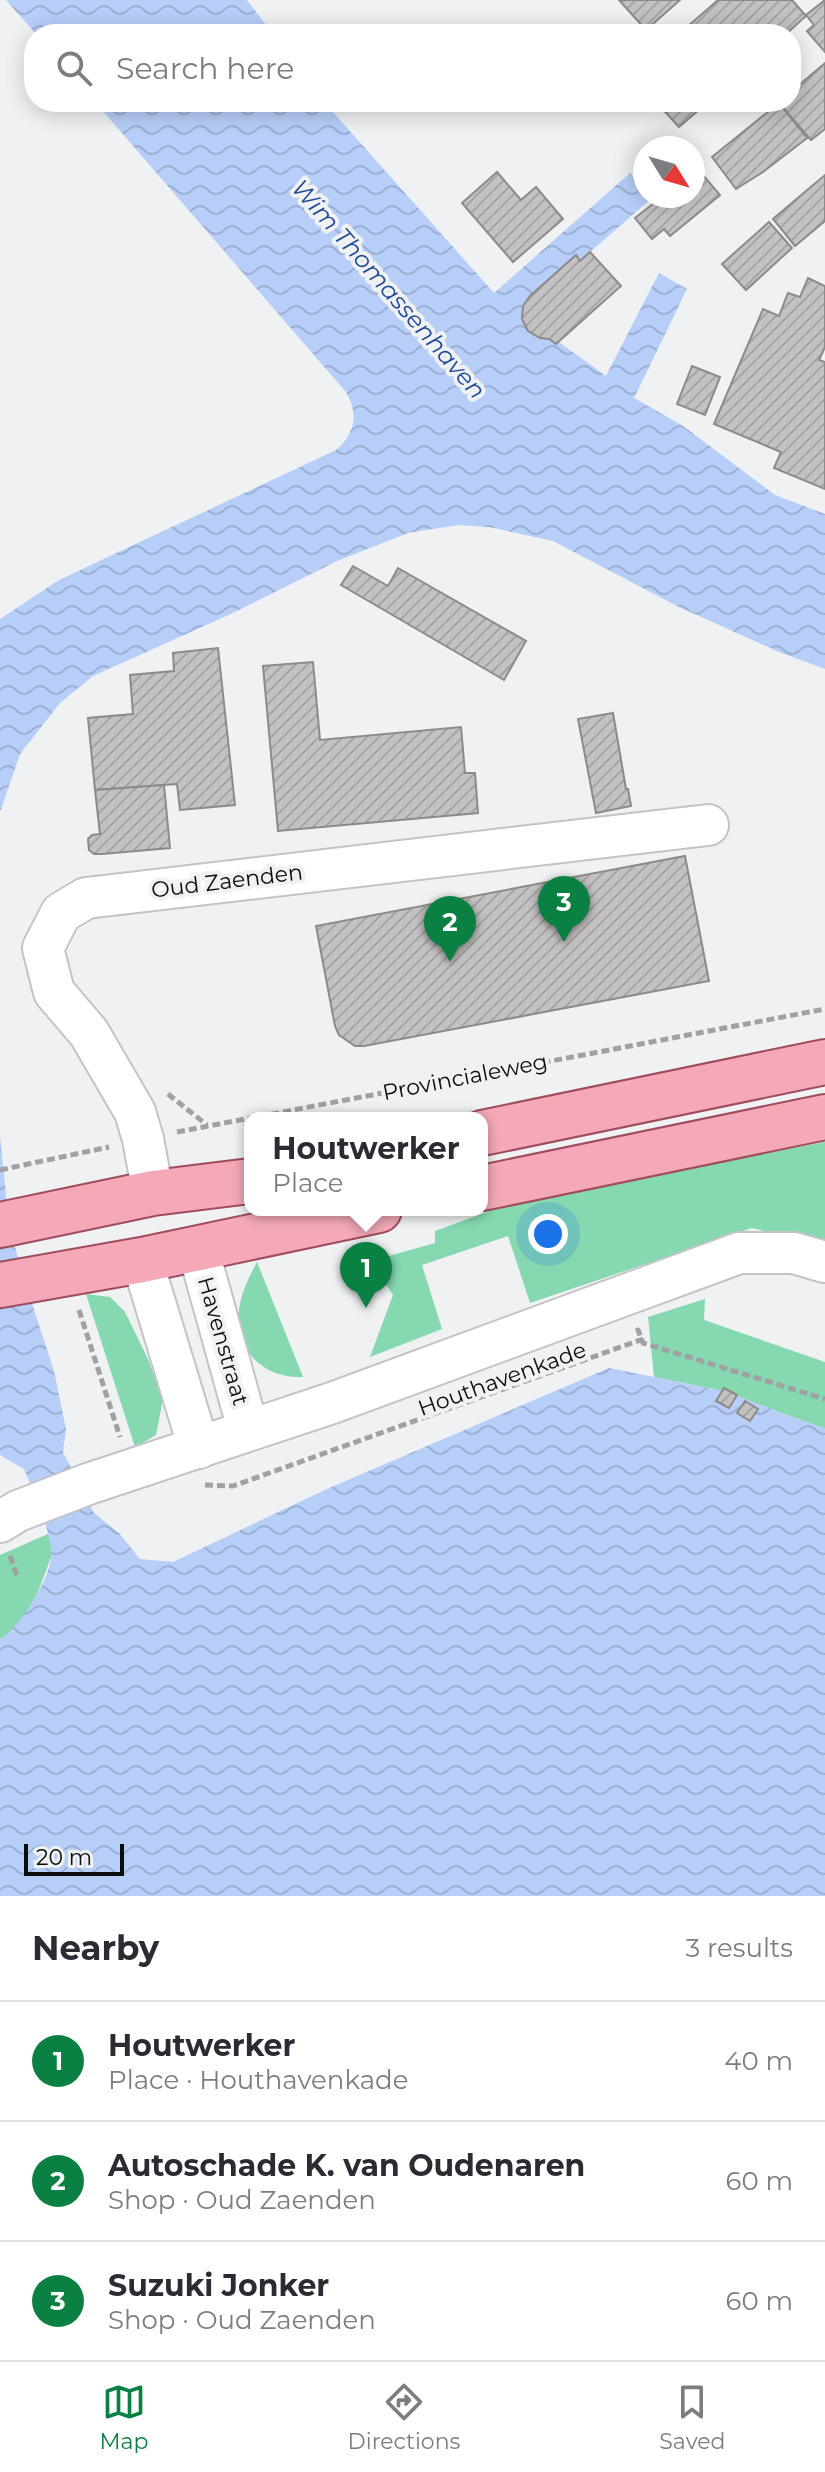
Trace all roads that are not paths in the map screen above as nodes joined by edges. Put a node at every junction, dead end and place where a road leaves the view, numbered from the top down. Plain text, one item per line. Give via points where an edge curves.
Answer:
1 (708, 825) dead end
2 (825, 1062) edge
3 (825, 1117) edge
4 (488, 1132) edge
5 (244, 1182) edge
6 (488, 1187) edge
7 (153, 1193) junction
8 (351, 1216) edge
9 (28, 1220) edge
10 (198, 1249) junction
11 (142, 1260) junction
12 (825, 1262) edge
13 (0, 1285) edge
14 (248, 1429) junction
15 (200, 1466) junction
16 (9, 1516) edge

1 - 7 street, Oud Zaenden via 86,898 61,913 43,948 54,992 89,1033 135,1112
2 - 4 main road
3 - 6 main road
5 - 7 main road
7 - 9 main road
7 - 10 main road
7 - 11 main road
8 - 10 main road
10 - 11 main road
10 - 14 street, Havenstraat
11 - 13 main road
11 - 15 street
12 - 14 street, Houthavenkade via 794,1253 739,1253
14 - 15 street, Havenstraat
15 - 16 street, Havenstraat via 131,1469

